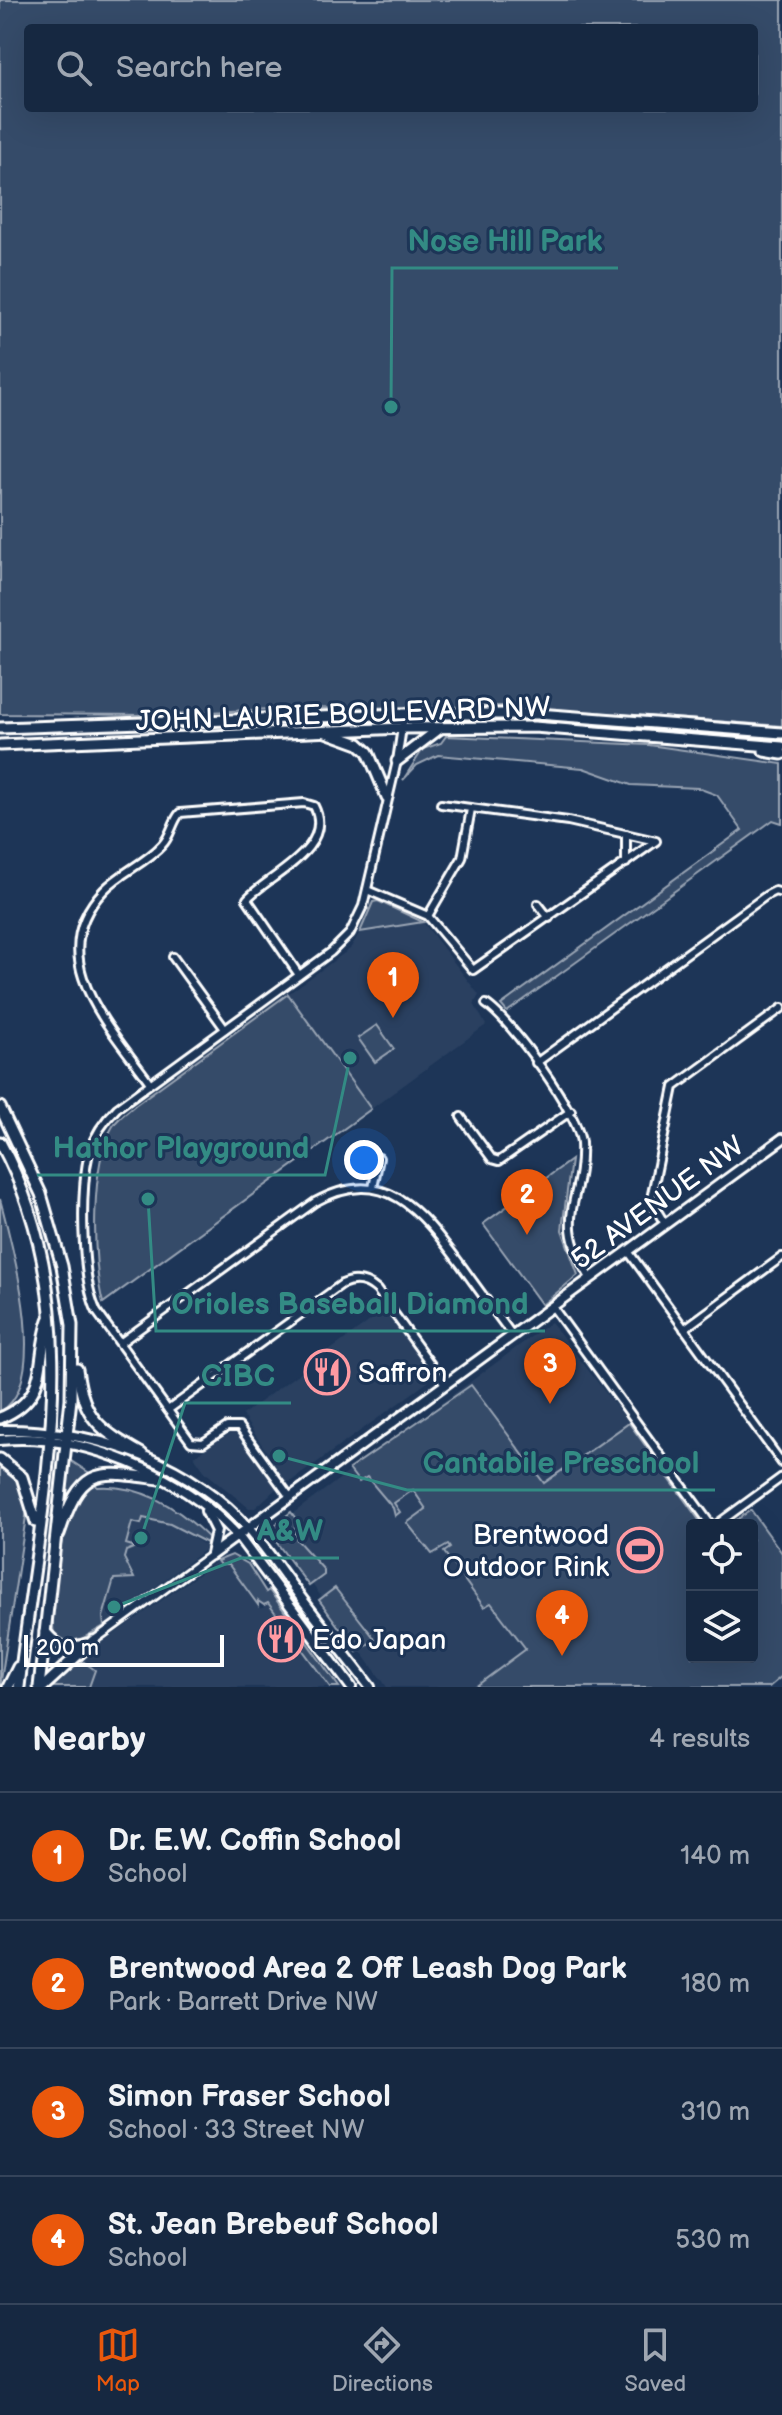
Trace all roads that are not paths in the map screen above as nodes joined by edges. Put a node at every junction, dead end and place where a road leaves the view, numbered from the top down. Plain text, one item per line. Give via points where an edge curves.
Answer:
1 (404, 714) junction
2 (0, 726) edge
3 (403, 728) junction
4 (441, 728) junction
5 (326, 732) junction
6 (782, 733) edge
7 (729, 743) junction
8 (0, 745) edge
9 (782, 747) edge
10 (782, 754) edge
11 (397, 761) junction
12 (387, 797) junction
13 (441, 804) dead end
14 (471, 809) junction
15 (626, 834) junction
16 (626, 863) junction
17 (367, 890) junction
18 (782, 893) edge
19 (538, 904) dead end
20 (428, 916) junction
21 (549, 918) junction
22 (173, 957) dead end
23 (299, 975) junction
24 (486, 1004) dead end
25 (782, 1008) edge
26 (225, 1029) junction
27 (536, 1063) junction
28 (150, 1083) junction
29 (0, 1107) edge
30 (571, 1111) junction
31 (461, 1117) dead end
32 (782, 1139) edge
33 (0, 1142) edge
34 (379, 1158) dead end
35 (373, 1188) junction
36 (665, 1224) junction
37 (628, 1251) junction
38 (782, 1257) edge
39 (590, 1278) junction
40 (552, 1306) junction
41 (52, 1313) junction
42 (684, 1329) junction
43 (512, 1335) junction
44 (72, 1338) junction
45 (120, 1343) junction
46 (445, 1384) junction
47 (168, 1410) junction
48 (0, 1418) edge
49 (0, 1430) edge
50 (51, 1438) junction
51 (0, 1440) edge
52 (66, 1440) junction
53 (142, 1454) junction
54 (0, 1459) edge
55 (782, 1463) edge
56 (782, 1477) edge
57 (160, 1479) junction
58 (290, 1497) junction
59 (201, 1504) junction
60 (709, 1519) edge
61 (722, 1519) edge
62 (248, 1528) junction
63 (37, 1531) junction
64 (238, 1536) junction
65 (53, 1552) junction
66 (211, 1555) junction
67 (45, 1632) junction
68 (93, 1641) junction
69 (22, 1660) junction
70 (8, 1687) edge
71 (19, 1687) edge
72 (41, 1687) edge
73 (351, 1687) edge
74 (370, 1687) edge

1 - 2 main road, JOHN LAURIE BOULEVARD NW
1 - 3 street
1 - 6 main road, JOHN LAURIE BOULEVARD NW via 615,718
3 - 4 main road, JOHN LAURIE BOULEVARD NW
3 - 5 main road, JOHN LAURIE BOULEVARD NW
3 - 11 street
4 - 7 main road, JOHN LAURIE BOULEVARD NW via 534,727
4 - 11 main road
5 - 8 main road, JOHN LAURIE BOULEVARD NW
5 - 12 main road via 368,752
7 - 9 main road, JOHN LAURIE BOULEVARD NW
7 - 10 main road
11 - 12 street
12 - 17 street
13 - 14 street
14 - 15 street
14 - 20 street via 462,858
15 - 16 street
15 - 16 street via 656,841
16 - 21 street
17 - 20 street
17 - 23 street via 350,933
18 - 27 street via 767,895
19 - 21 street
20 - 21 street via 473,970
22 - 26 street
23 - 26 street
23 - 28 street via 247,899 304,853 318,816 314,806 180,813 163,844 97,898 79,943 88,995
24 - 27 street via 504,1018
25 - 36 street via 674,1087 652,1194
26 - 28 street
27 - 30 street
28 - 45 street via 104,1122 86,1171 87,1283 97,1312
29 - 44 main road via 49,1218
30 - 31 street via 499,1161
30 - 39 street via 581,1149 570,1231
32 - 36 street, 52 AVENUE NW
33 - 41 main road via 35,1225
34 - 35 street
35 - 43 street via 418,1209
35 - 45 street via 346,1190 315,1202
36 - 37 street, 52 AVENUE NW
37 - 39 street, 52 AVENUE NW
37 - 42 street
38 - 42 street
39 - 40 street, 52 AVENUE NW
40 - 43 street, 52 AVENUE NW
40 - 60 street
41 - 48 main road via 35,1391 23,1406
41 - 50 main road
42 - 55 street
43 - 46 street, 52 AVENUE NW
44 - 52 main road
44 - 53 main road via 81,1397 90,1416 105,1433
45 - 47 street
46 - 47 street via 377,1290 352,1280
46 - 58 street, 52 AVENUE NW
47 - 58 street via 197,1444 227,1427 239,1427
49 - 50 street
50 - 51 street
50 - 52 street
50 - 63 main road
52 - 53 street
52 - 57 street
52 - 65 main road
53 - 62 street via 197,1484
54 - 63 main road via 16,1469 28,1487
56 - 61 street
57 - 59 street
57 - 65 main road via 115,1472 88,1480 71,1500
58 - 62 street, 52 AVENUE NW
59 - 64 street
59 - 66 street via 216,1531
62 - 64 street, 52 AVENUE NW
62 - 74 street
63 - 69 main road
64 - 66 street, 52 AVENUE NW
64 - 73 street
65 - 67 main road
66 - 68 street, 52 AVENUE NW
67 - 68 main road via 70,1650
67 - 72 main road
68 - 72 main road
69 - 70 main road
69 - 71 main road

